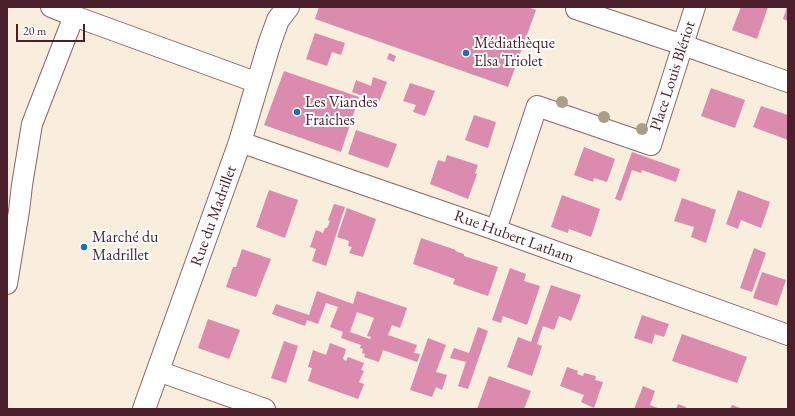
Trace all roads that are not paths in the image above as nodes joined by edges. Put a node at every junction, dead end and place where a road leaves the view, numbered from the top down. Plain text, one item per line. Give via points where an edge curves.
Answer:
1 (51, 7) edge
2 (695, 7) edge
3 (576, 10) dead end
4 (281, 12) edge
5 (74, 16) junction
6 (683, 45) junction
7 (788, 82) edge
8 (258, 83) junction
9 (240, 142) junction
10 (496, 230) junction
11 (7, 284) edge
12 (788, 335) edge
13 (158, 371) junction
14 (144, 409) edge
15 (265, 409) edge

1 - 5 street
2 - 6 street, Place Louis Blériot
3 - 6 street
4 - 8 street, Rue du Madrillet
5 - 8 street
5 - 11 street via 32,124
6 - 7 street
6 - 10 street, Place Louis Blériot via 651,145 537,106
8 - 9 street, Rue du Madrillet
9 - 10 street, Rue Hubert Latham
9 - 13 street, Rue du Madrillet
10 - 12 street, Rue Hubert Latham
13 - 14 street, Rue du Madrillet
13 - 15 street

